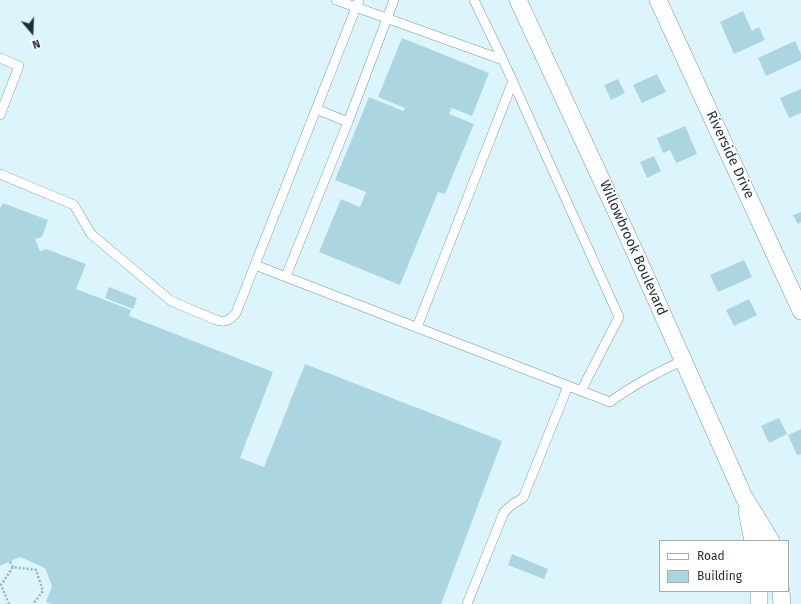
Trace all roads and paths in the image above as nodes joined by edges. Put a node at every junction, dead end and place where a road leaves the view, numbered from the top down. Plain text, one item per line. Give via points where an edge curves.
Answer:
1 (336, 0) edge
2 (394, 0) edge
3 (474, 0) edge
4 (518, 0) edge
5 (658, 0) edge
6 (357, 4) edge
7 (386, 19) junction
8 (0, 58) edge
9 (503, 60) junction
10 (513, 81) junction
11 (316, 109) junction
12 (0, 115) edge
13 (348, 122) junction
14 (0, 174) edge
15 (255, 265) junction
16 (286, 276) junction
17 (801, 311) edge
18 (417, 327) junction
19 (684, 360) junction
20 (568, 386) junction
21 (581, 391) junction
22 (744, 497) junction
23 (753, 540) edge
24 (769, 540) edge
25 (10, 562) dead end
26 (13, 567) junction
27 (759, 592) edge
28 (780, 592) edge
29 (9, 604) edge
30 (32, 604) edge
31 (467, 604) edge
32 (759, 604) edge
33 (782, 604) edge

1 - 6 lane
2 - 7 lane
3 - 9 lane
4 - 19 street, Willowbrook Boulevard
5 - 17 street, Riverside Drive
6 - 7 lane
6 - 11 lane
7 - 9 lane
7 - 13 lane
8 - 12 lane via 19,66
9 - 10 lane
10 - 18 lane
10 - 21 lane via 619,318
11 - 13 lane
11 - 15 lane
13 - 16 lane
14 - 15 lane via 74,205 91,234 171,301 216,320 227,321 236,313
15 - 16 lane
16 - 18 lane
18 - 20 lane
19 - 21 lane via 652,375 610,402
19 - 22 street, Willowbrook Boulevard
20 - 21 lane
20 - 31 lane via 523,498 504,512
22 - 23 street, Willowbrook Boulevard
22 - 24 street, Willowbrook Boulevard
25 - 26 path
26 - 29 path via 1,585
26 - 30 path via 36,570 43,591
27 - 32 street
28 - 33 street

